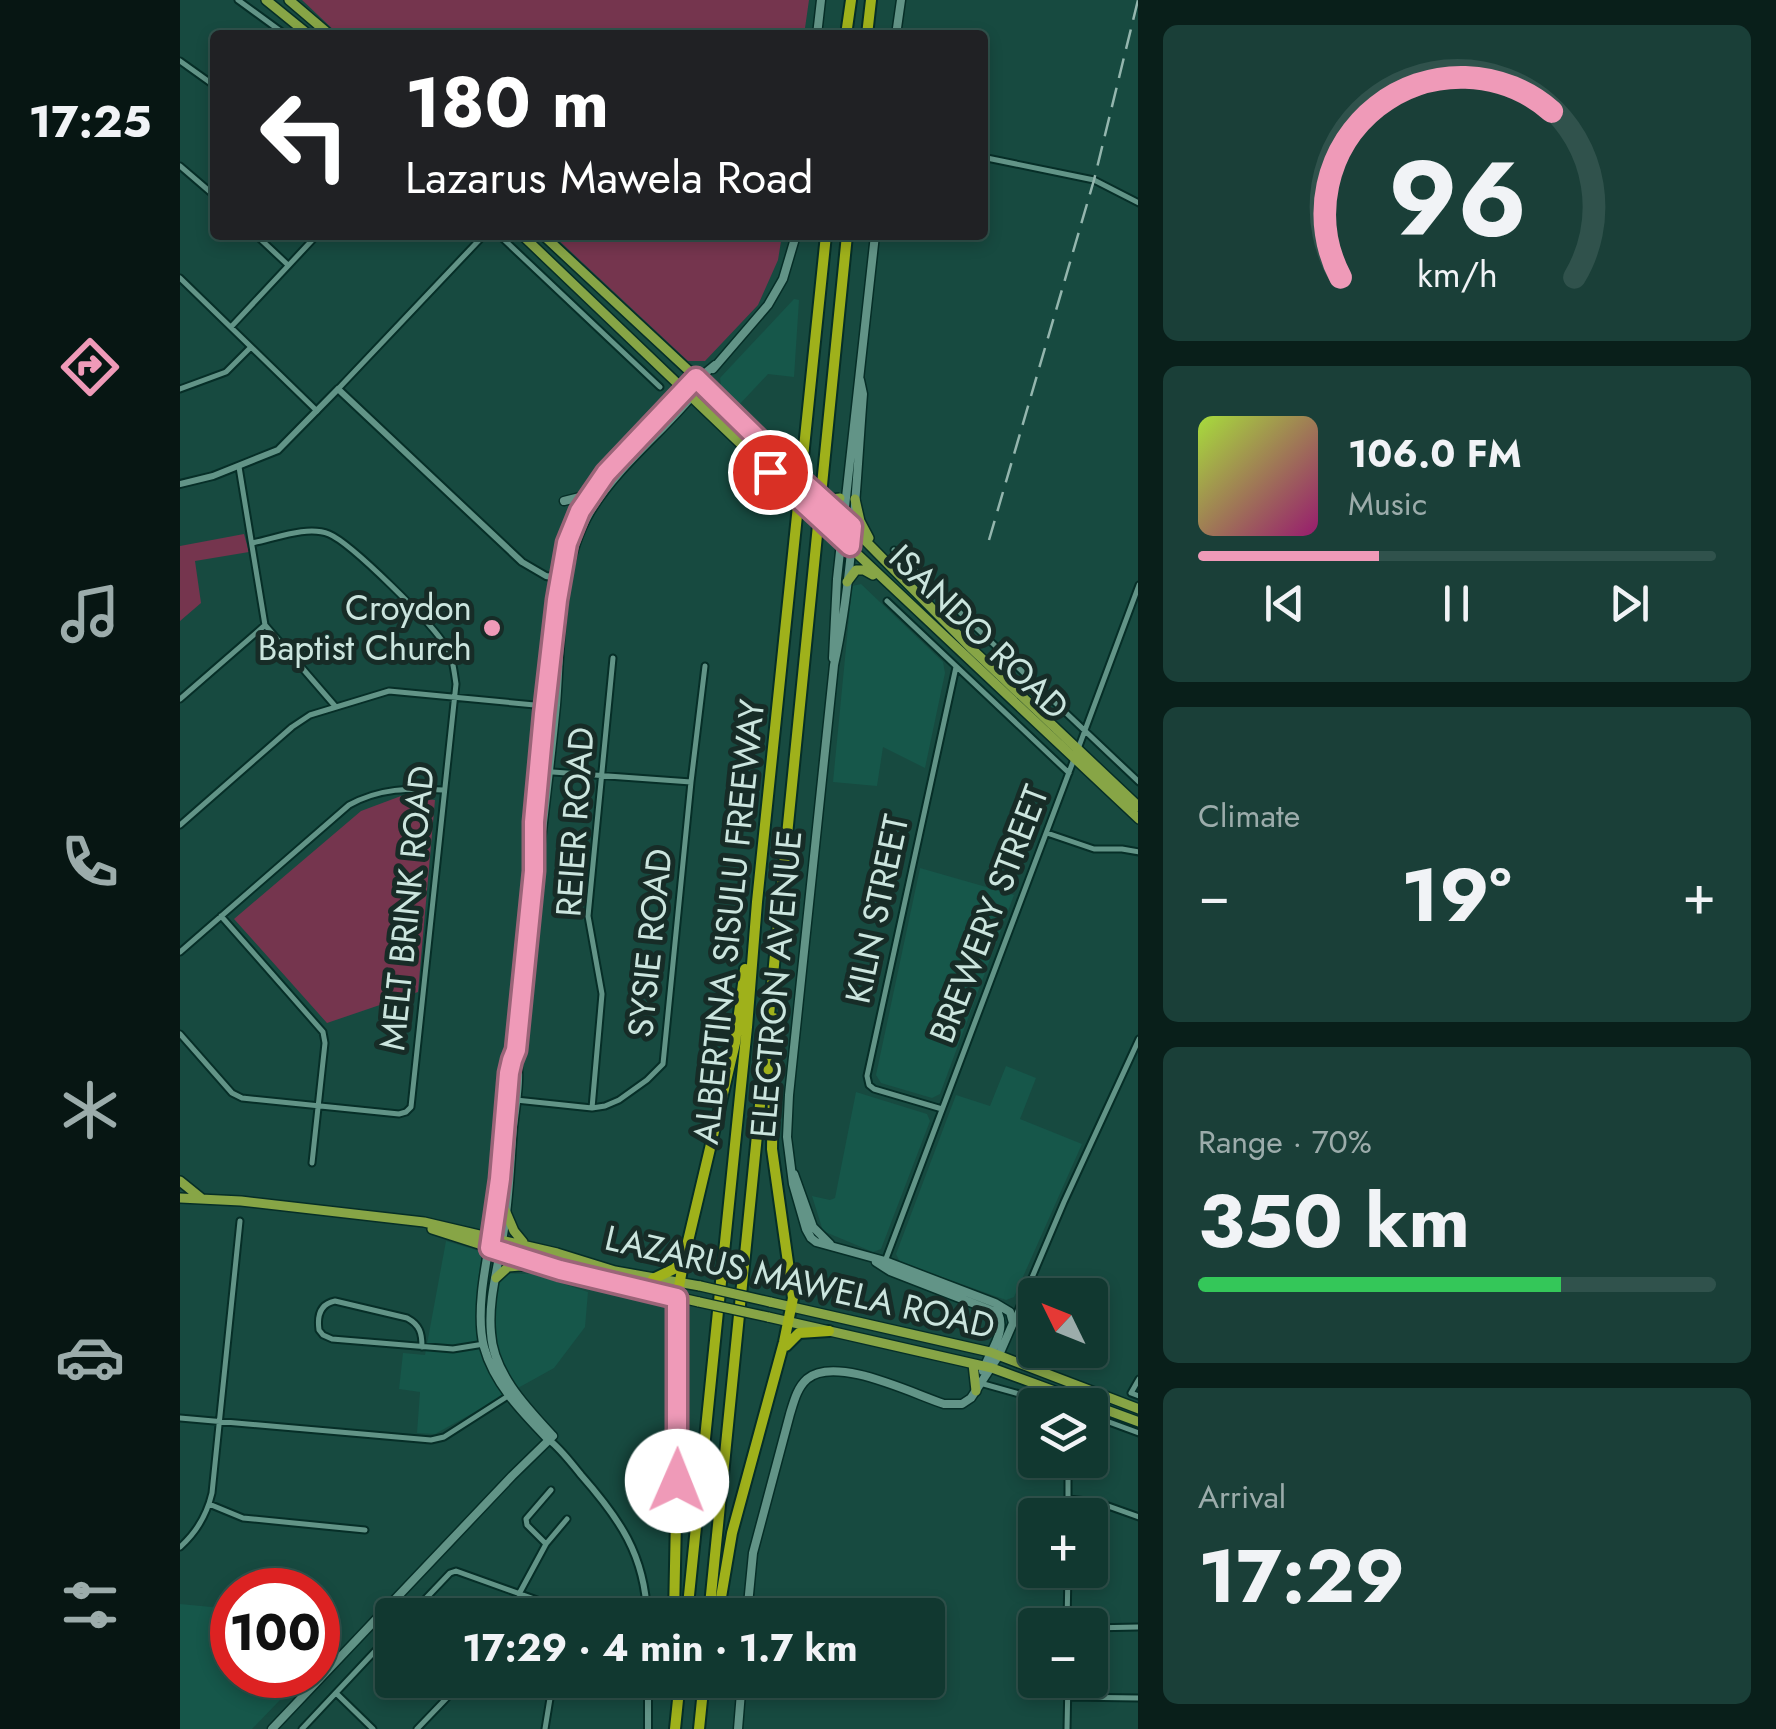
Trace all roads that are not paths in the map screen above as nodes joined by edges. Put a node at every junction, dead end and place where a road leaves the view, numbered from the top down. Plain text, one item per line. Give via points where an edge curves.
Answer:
1 (238, 0) edge
2 (266, 0) edge
3 (288, 0) edge
4 (821, 0) edge
5 (851, 0) edge
6 (871, 0) edge
7 (901, 0) edge
8 (279, 30) edge
9 (303, 30) edge
10 (324, 30) edge
11 (818, 30) edge
12 (847, 30) edge
13 (868, 30) edge
14 (897, 30) edge
15 (180, 61) edge
16 (210, 82) edge
17 (988, 158) edge
18 (180, 166) edge
19 (210, 192) edge
20 (1138, 203) edge
21 (261, 240) edge
22 (311, 240) edge
23 (479, 240) edge
24 (504, 240) edge
25 (527, 240) edge
26 (548, 240) edge
27 (795, 240) edge
28 (825, 240) edge
29 (847, 240) edge
30 (874, 240) edge
31 (288, 266) junction
32 (180, 278) edge
33 (231, 327) junction
34 (251, 348) junction
35 (700, 381) junction
36 (660, 387) dead end
37 (338, 389) junction
38 (180, 390) edge
39 (687, 394) junction
40 (317, 412) junction
41 (239, 467) junction
42 (180, 484) edge
43 (591, 492) junction
44 (815, 492) junction
45 (847, 497) junction
46 (564, 501) dead end
47 (841, 516) junction
48 (852, 526) junction
49 (839, 536) junction
50 (252, 543) junction
51 (850, 546) junction
52 (894, 550) dead end
53 (878, 552) junction
54 (564, 579) junction
55 (847, 582) junction
56 (1138, 584) edge
57 (891, 587) junction
58 (887, 601) dead end
59 (265, 625) junction
60 (614, 658) dead end
61 (834, 665) junction
62 (706, 666) dead end
63 (956, 667) junction
64 (454, 698) junction
65 (180, 700) edge
66 (335, 706) junction
67 (550, 706) junction
68 (1084, 730) junction
69 (1078, 749) junction
70 (1074, 760) junction
71 (544, 772) junction
72 (1069, 773) junction
73 (602, 776) junction
74 (691, 782) junction
75 (1138, 782) edge
76 (443, 790) junction
77 (1138, 806) edge
78 (1138, 819) edge
79 (180, 825) edge
80 (1048, 833) junction
81 (1138, 852) edge
82 (221, 916) junction
83 (753, 940) junction
84 (180, 952) edge
85 (773, 977) junction
86 (180, 1034) edge
87 (1138, 1040) edge
88 (512, 1099) junction
89 (317, 1106) junction
90 (592, 1108) junction
91 (942, 1109) junction
92 (312, 1163) dead end
93 (180, 1180) edge
94 (180, 1198) edge
95 (203, 1199) junction
96 (506, 1210) junction
97 (240, 1221) dead end
98 (405, 1221) junction
99 (497, 1238) junction
100 (524, 1244) junction
101 (495, 1250) junction
102 (684, 1258) junction
103 (540, 1264) junction
104 (884, 1264) junction
105 (496, 1278) junction
106 (652, 1278) junction
107 (679, 1283) junction
108 (677, 1298) junction
109 (792, 1306) junction
110 (789, 1322) junction
111 (1013, 1323) junction
112 (829, 1331) junction
113 (488, 1344) junction
114 (422, 1347) junction
115 (994, 1354) junction
116 (778, 1364) junction
117 (983, 1366) junction
118 (1138, 1379) edge
119 (979, 1385) junction
120 (512, 1394) junction
121 (1135, 1394) edge
122 (1018, 1395) edge
123 (1138, 1409) edge
124 (180, 1418) edge
125 (220, 1422) junction
126 (1108, 1422) edge
127 (1138, 1422) edge
128 (1138, 1433) edge
129 (552, 1440) junction
130 (551, 1490) dead end
131 (210, 1504) junction
132 (1108, 1506) edge
133 (1138, 1517) edge
134 (567, 1519) dead end
135 (365, 1530) dead end
136 (546, 1544) junction
137 (180, 1547) edge
138 (520, 1594) junction
139 (426, 1598) edge
140 (530, 1598) edge
141 (645, 1598) edge
142 (674, 1598) edge
143 (690, 1598) edge
144 (711, 1598) edge
145 (721, 1598) edge
146 (748, 1598) edge
147 (1108, 1628) edge
148 (1138, 1628) edge
149 (375, 1651) edge
150 (340, 1689) edge
151 (340, 1697) edge
152 (331, 1698) edge
153 (447, 1698) edge
154 (550, 1698) edge
155 (648, 1698) edge
156 (677, 1698) edge
157 (702, 1698) edge
158 (741, 1698) edge
159 (1068, 1698) edge
160 (1108, 1698) edge
161 (1138, 1698) edge
162 (272, 1729) edge
163 (302, 1729) edge
164 (373, 1729) edge
165 (417, 1729) edge
166 (545, 1729) edge
167 (648, 1729) edge
168 (674, 1729) edge
169 (699, 1729) edge
170 (738, 1729) edge
171 (1067, 1729) edge

1 - 8 street
2 - 9 main road
3 - 10 main road
4 - 11 main road
5 - 12 highway
6 - 13 highway
7 - 14 main road
15 - 16 street
17 - 20 street via 1094,180
18 - 19 street
21 - 31 street
22 - 31 street
23 - 37 street
24 - 36 street
25 - 39 main road, ISANDO ROAD
26 - 35 main road, ISANDO ROAD
27 - 35 main road via 777,292
28 - 83 highway, ALBERTINA SISULU FREEWAY
29 - 85 highway, ALBERTINA SISULU FREEWAY
30 - 45 main road, ELECTRON AVENUE
31 - 33 street
32 - 33 street
33 - 34 street
34 - 38 street via 226,372
34 - 40 street
35 - 39 main road
35 - 44 main road, ISANDO ROAD, bridge
37 - 40 street
37 - 54 street via 522,562
39 - 43 main road
39 - 49 main road, ISANDO ROAD, bridge
39 - 54 main road via 596,503
40 - 41 street via 278,450
41 - 42 street
41 - 50 street
43 - 46 main road
43 - 54 main road via 570,534
44 - 45 main road, bridge
44 - 47 main road, ISANDO ROAD, bridge
45 - 47 main road, ELECTRON AVENUE
45 - 48 main road, ELECTRON AVENUE
45 - 53 main road
47 - 48 main road, ISANDO ROAD
47 - 49 main road, ELECTRON AVENUE
48 - 51 main road, ELECTRON AVENUE
48 - 53 main road, ISANDO ROAD
49 - 51 main road, ISANDO ROAD
49 - 61 main road, ELECTRON AVENUE
50 - 59 street
50 - 64 street, MELT BRINK ROAD via 316,532 344,544 437,632 452,658
51 - 55 main road, ELECTRON AVENUE
51 - 57 main road, ISANDO ROAD
52 - 68 street, ISANDO ROAD
53 - 69 main road, ISANDO ROAD
54 - 67 main road
55 - 57 main road via 860,569
55 - 61 main road, ELECTRON AVENUE
56 - 68 street, BREWERY STREET
57 - 70 main road, ISANDO ROAD
58 - 63 street
59 - 65 street
59 - 66 street
60 - 73 street, REIER ROAD
61 - 104 main road, ELECTRON AVENUE via 787,1137 807,1233
62 - 74 street, SYSIE ROAD
63 - 72 street
63 - 91 street, KILN STREET via 867,1076 874,1089
64 - 66 street via 389,691
64 - 67 street
64 - 76 street, MELT BRINK ROAD
66 - 79 street via 292,727
67 - 71 main road
68 - 69 street, BREWERY STREET
68 - 75 street, ISANDO ROAD
69 - 70 street, BREWERY STREET
69 - 77 main road, ISANDO ROAD
70 - 72 street, BREWERY STREET
70 - 78 main road, ISANDO ROAD
71 - 73 street
71 - 88 main road
72 - 80 street, BREWERY STREET
73 - 74 street
73 - 90 street, REIER ROAD via 588,916 602,994
74 - 90 street, SYSIE ROAD via 663,1064 618,1100
76 - 82 street via 396,788 349,804
76 - 89 street, MELT BRINK ROAD via 408,1112
80 - 81 street via 1094,850
80 - 91 street, BREWERY STREET
82 - 84 street
82 - 89 street via 322,1032
83 - 102 highway
83 - 143 highway, ALBERTINA SISULU FREEWAY
85 - 109 highway via 772,1149
85 - 144 highway, ALBERTINA SISULU FREEWAY
86 - 89 street via 237,1096
87 - 111 street
88 - 90 street
88 - 96 main road
88 - 99 main road
89 - 92 street
91 - 104 street, BREWERY STREET
93 - 95 main road
94 - 95 main road
95 - 98 main road
96 - 99 main road
96 - 100 main road
97 - 125 street
98 - 99 main road, LAZARUS MAWELA ROAD
98 - 101 main road, LAZARUS MAWELA ROAD
99 - 100 main road, LAZARUS MAWELA ROAD
99 - 101 main road
100 - 106 main road, LAZARUS MAWELA ROAD
101 - 103 main road, LAZARUS MAWELA ROAD
101 - 105 main road
101 - 113 main road via 480,1317
102 - 106 highway
102 - 107 highway
103 - 105 main road via 508,1267
103 - 108 main road, LAZARUS MAWELA ROAD
104 - 111 main road, ELECTRON AVENUE via 1001,1306
104 - 115 main road, ELECTRON AVENUE via 998,1313 1002,1329
105 - 113 main road
106 - 107 main road, LAZARUS MAWELA ROAD
107 - 108 highway
107 - 109 main road, LAZARUS MAWELA ROAD, bridge
108 - 110 main road, LAZARUS MAWELA ROAD, bridge
108 - 142 highway
109 - 110 highway
109 - 115 main road, LAZARUS MAWELA ROAD
110 - 112 main road, LAZARUS MAWELA ROAD
110 - 116 highway
111 - 115 main road
112 - 116 highway via 796,1334
112 - 117 main road, LAZARUS MAWELA ROAD
113 - 114 street
113 - 120 main road
114 - 114 street via 420,1329 407,1318 335,1301 320,1312 318,1330 328,1338
115 - 117 main road
115 - 123 main road, LAZARUS MAWELA ROAD
116 - 145 highway
117 - 119 main road
117 - 119 main road
117 - 127 main road, LAZARUS MAWELA ROAD
118 - 121 street
119 - 122 street
119 - 146 main road via 968,1402 954,1405 841,1370 820,1371 804,1382 792,1404 756,1542
120 - 125 street via 431,1440
120 - 129 main road
124 - 125 street
125 - 131 street
126 - 128 street
129 - 141 street via 622,1526
129 - 162 main road
130 - 136 street via 526,1521
131 - 135 street via 243,1518
131 - 137 street
132 - 133 street
134 - 136 street
136 - 138 street
138 - 139 street via 451,1572
138 - 140 street
147 - 148 street
149 - 150 street
151 - 164 street
152 - 163 street
153 - 165 street
154 - 166 street
155 - 167 street
156 - 168 highway
157 - 169 highway
158 - 170 main road
159 - 171 street
160 - 161 street

